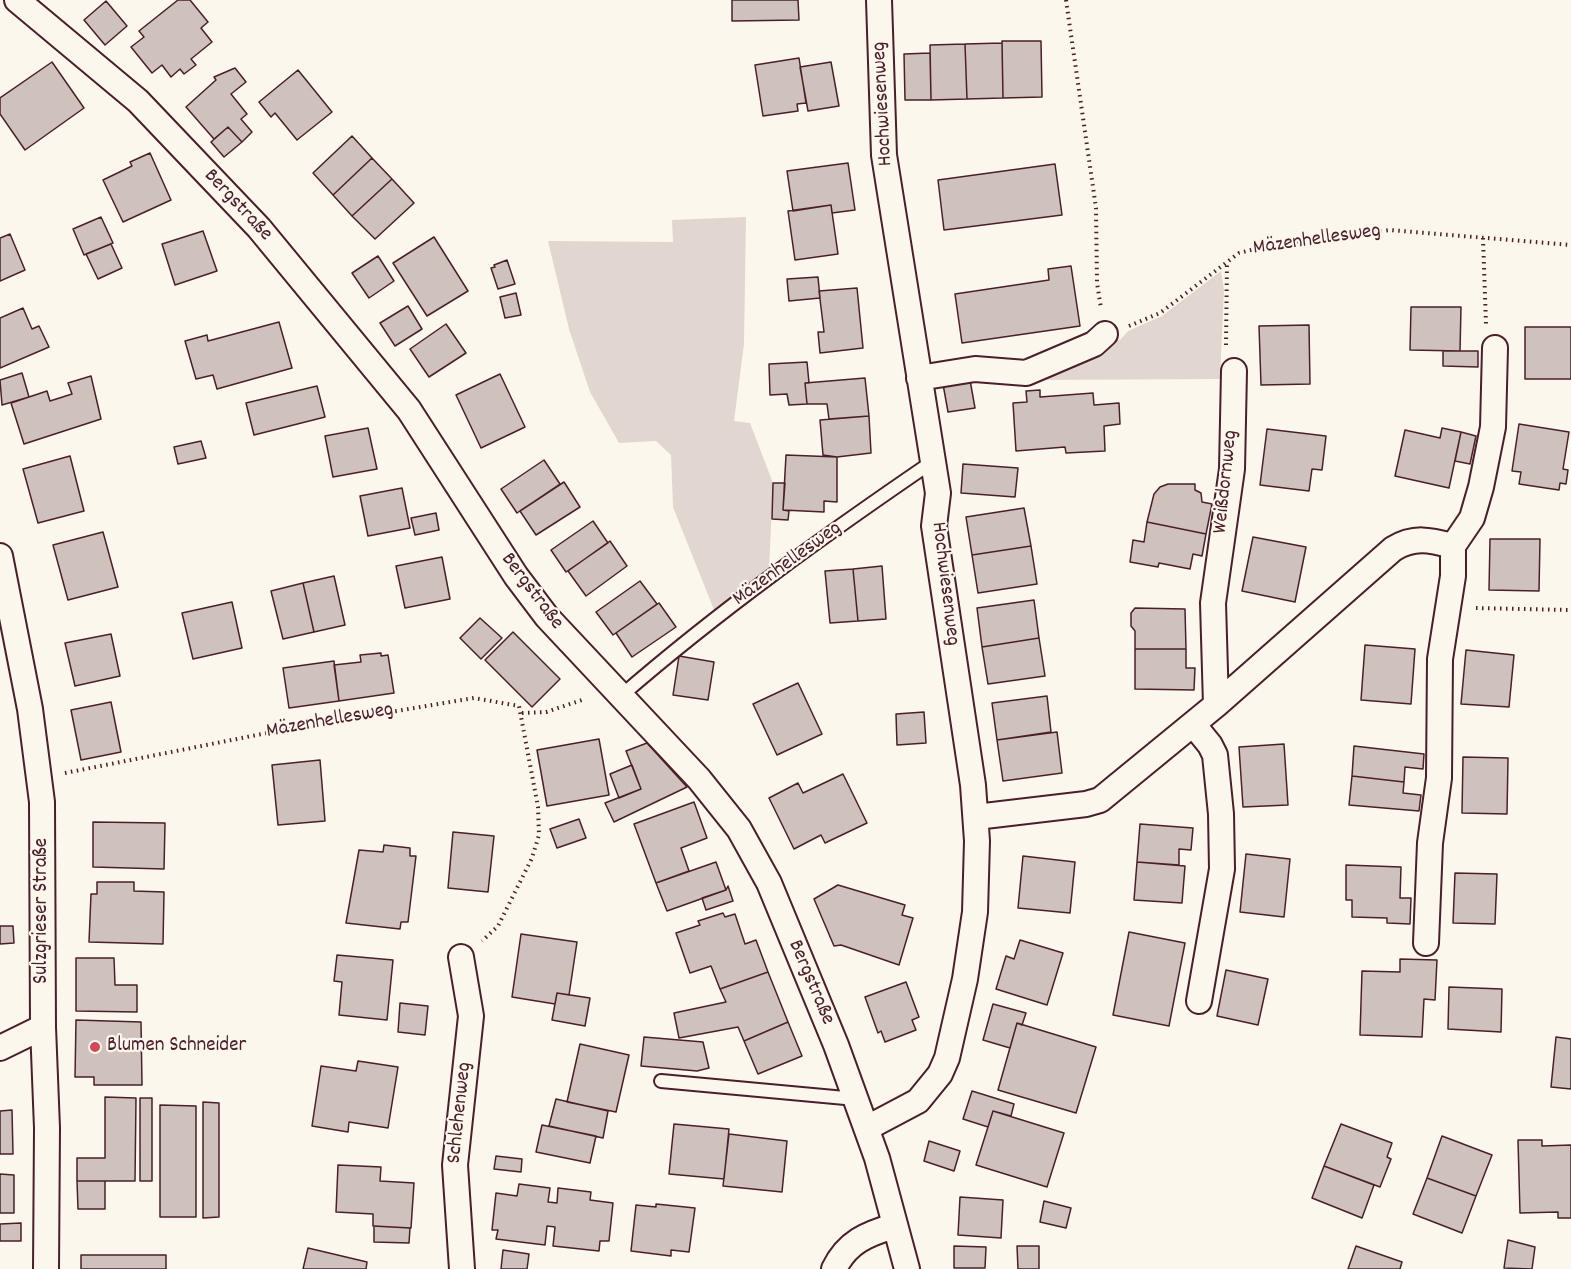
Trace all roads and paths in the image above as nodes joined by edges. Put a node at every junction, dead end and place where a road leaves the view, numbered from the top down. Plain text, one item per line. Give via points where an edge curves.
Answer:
1 (17, 0) edge
2 (879, 0) edge
3 (1066, 0) edge
4 (1483, 238) junction
5 (1571, 245) edge
6 (1227, 262) junction
7 (1105, 334) junction
8 (1495, 348) joint
9 (1234, 371) joint
10 (919, 378) junction
11 (932, 462) junction
12 (1453, 546) junction
13 (0, 556) edge
14 (1448, 608) junction
15 (1571, 610) edge
16 (617, 692) junction
17 (1216, 705) junction
18 (522, 713) junction
19 (1193, 724) junction
20 (40, 777) junction
21 (976, 817) junction
22 (1426, 943) dead end
23 (461, 957) joint
24 (1199, 1001) dead end
25 (43, 1027) junction
26 (0, 1048) edge
27 (661, 1081) dead end
28 (856, 1099) junction
29 (867, 1128) junction
30 (894, 1226) junction
31 (46, 1269) edge
32 (462, 1269) edge
33 (834, 1269) edge
34 (907, 1269) edge

1 - 16 street, Bergstraße via 138,101 259,228 409,410 531,596
2 - 10 street, Hochwiesenweg via 885,155
3 - 7 path via 1095,198 1097,283
4 - 5 path, Mäzenhellesweg
4 - 6 path, Mäzenhellesweg via 1376,231 1267,246 1242,252
4 - 8 path via 1486,337
6 - 7 path, Mäzenhellesweg via 1155,316
6 - 9 path via 1226,358
7 - 10 street via 1095,344 1026,373 975,369
8 - 12 street via 1495,412 1485,469 1472,518
9 - 17 street, Weißdornweg via 1232,469 1213,603
10 - 11 street, Hochwiesenweg
11 - 16 lane, Mäzenhellesweg
11 - 21 street, Hochwiesenweg via 938,493 934,526
12 - 14 street
12 - 17 street via 1418,539 1393,549
13 - 20 street, Sulzgrieser Straße
14 - 15 path
14 - 22 street via 1440,659 1439,778 1430,843
16 - 18 path, Mäzenhellesweg via 546,712
16 - 28 street, Bergstraße via 717,800 749,846 777,901
17 - 19 street
18 - 20 path, Mäzenhellesweg via 519,706 474,698
18 - 23 path via 539,818 537,843 498,926
19 - 21 street via 1100,800
19 - 24 street via 1215,755 1222,870
20 - 25 street, Sulzgrieser Straße
21 - 29 street, Hochwiesenweg via 972,935 947,1058 935,1082 918,1101
23 - 32 street, Schlehenweg via 471,1016 455,1166
25 - 26 street
25 - 31 street, Sulzgrieser Straße via 48,1128
27 - 28 lane
28 - 29 street, Bergstraße
29 - 30 street, Bergstraße
30 - 33 street via 856,1240
30 - 34 street, Bergstraße

